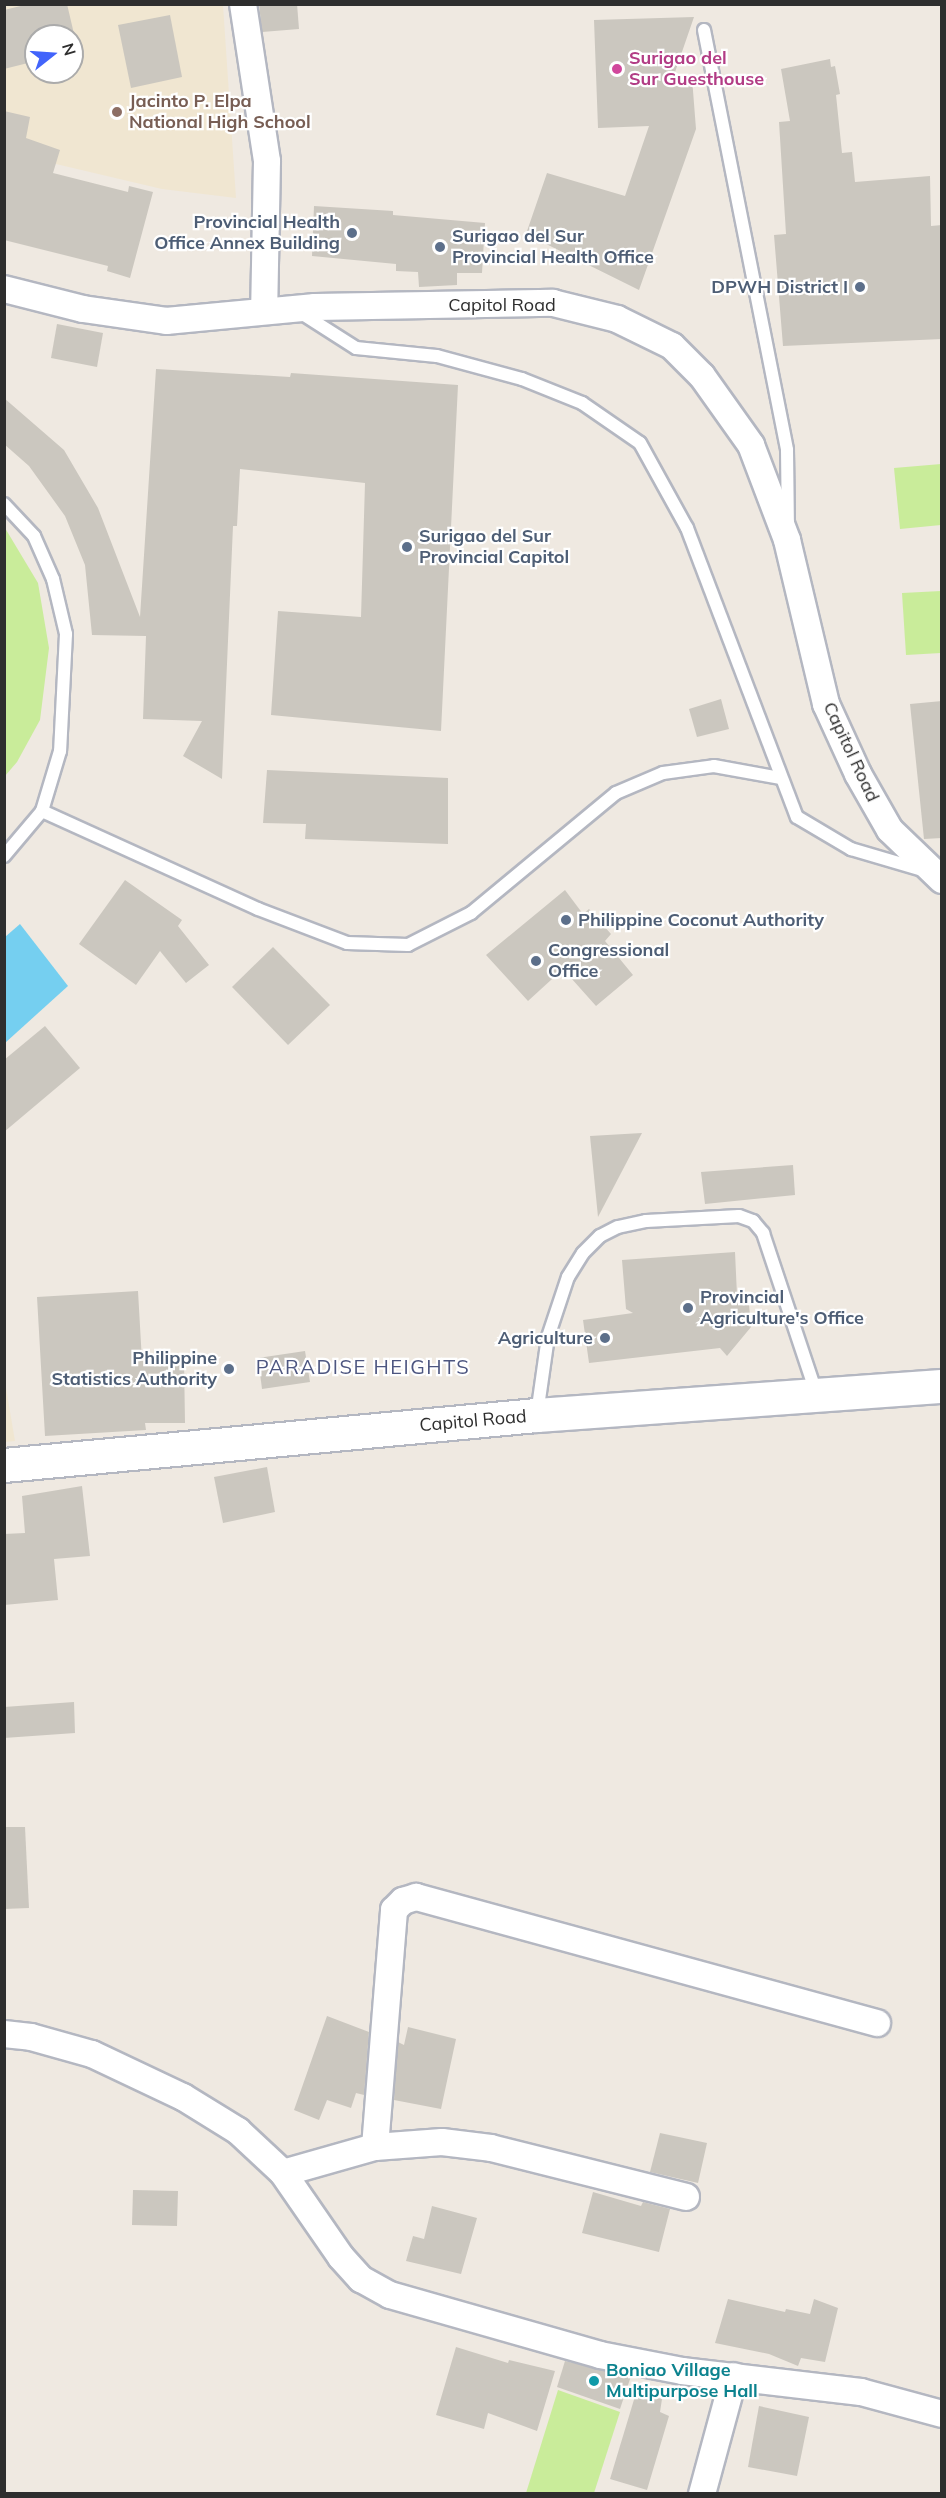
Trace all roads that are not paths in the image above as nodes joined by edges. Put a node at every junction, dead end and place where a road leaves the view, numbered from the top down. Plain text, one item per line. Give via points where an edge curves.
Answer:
1 (243, 4) edge
2 (704, 30) dead end
3 (4, 289) edge
4 (294, 309) junction
5 (264, 311) junction
6 (4, 504) edge
7 (787, 540) junction
8 (781, 778) junction
9 (42, 811) junction
10 (4, 856) edge
11 (935, 876) edge
12 (942, 1386) edge
13 (817, 1394) junction
14 (537, 1415) junction
15 (4, 1465) edge
16 (877, 2023) dead end
17 (4, 2034) edge
18 (375, 2147) junction
19 (283, 2173) junction
20 (686, 2197) dead end
21 (734, 2376) junction
22 (942, 2414) edge
23 (702, 2493) edge

1 - 5 street via 267,161
2 - 7 lane via 787,450
3 - 5 street, Capitol Road via 83,309 166,321
4 - 5 street, Capitol Road
4 - 7 street, Capitol Road via 553,303 617,319 672,346 702,376 751,445
4 - 8 lane via 356,348 437,356 522,379 572,399 640,443 687,528
6 - 9 lane via 34,536 53,579 66,634 60,751
7 - 11 street, Capitol Road via 826,704 858,774 890,830
8 - 9 lane via 714,766 663,773 616,793 471,913 408,945 347,944 258,909
8 - 11 lane via 797,817 817,832 883,861
9 - 10 lane
12 - 13 main road, Capitol Road
13 - 14 main road, Capitol Road
13 - 14 lane via 763,1233 753,1221 739,1216 646,1221 600,1236 568,1276 548,1337
14 - 15 main road, Capitol Road
16 - 18 street via 416,1897 403,1900 394,1910
17 - 19 street via 31,2037 92,2054 183,2097 238,2131
18 - 19 street
18 - 20 street via 442,2142 491,2148
19 - 21 street via 341,2257 361,2279 390,2295 494,2328 600,2355 682,2371
21 - 22 street via 861,2392
21 - 23 street

